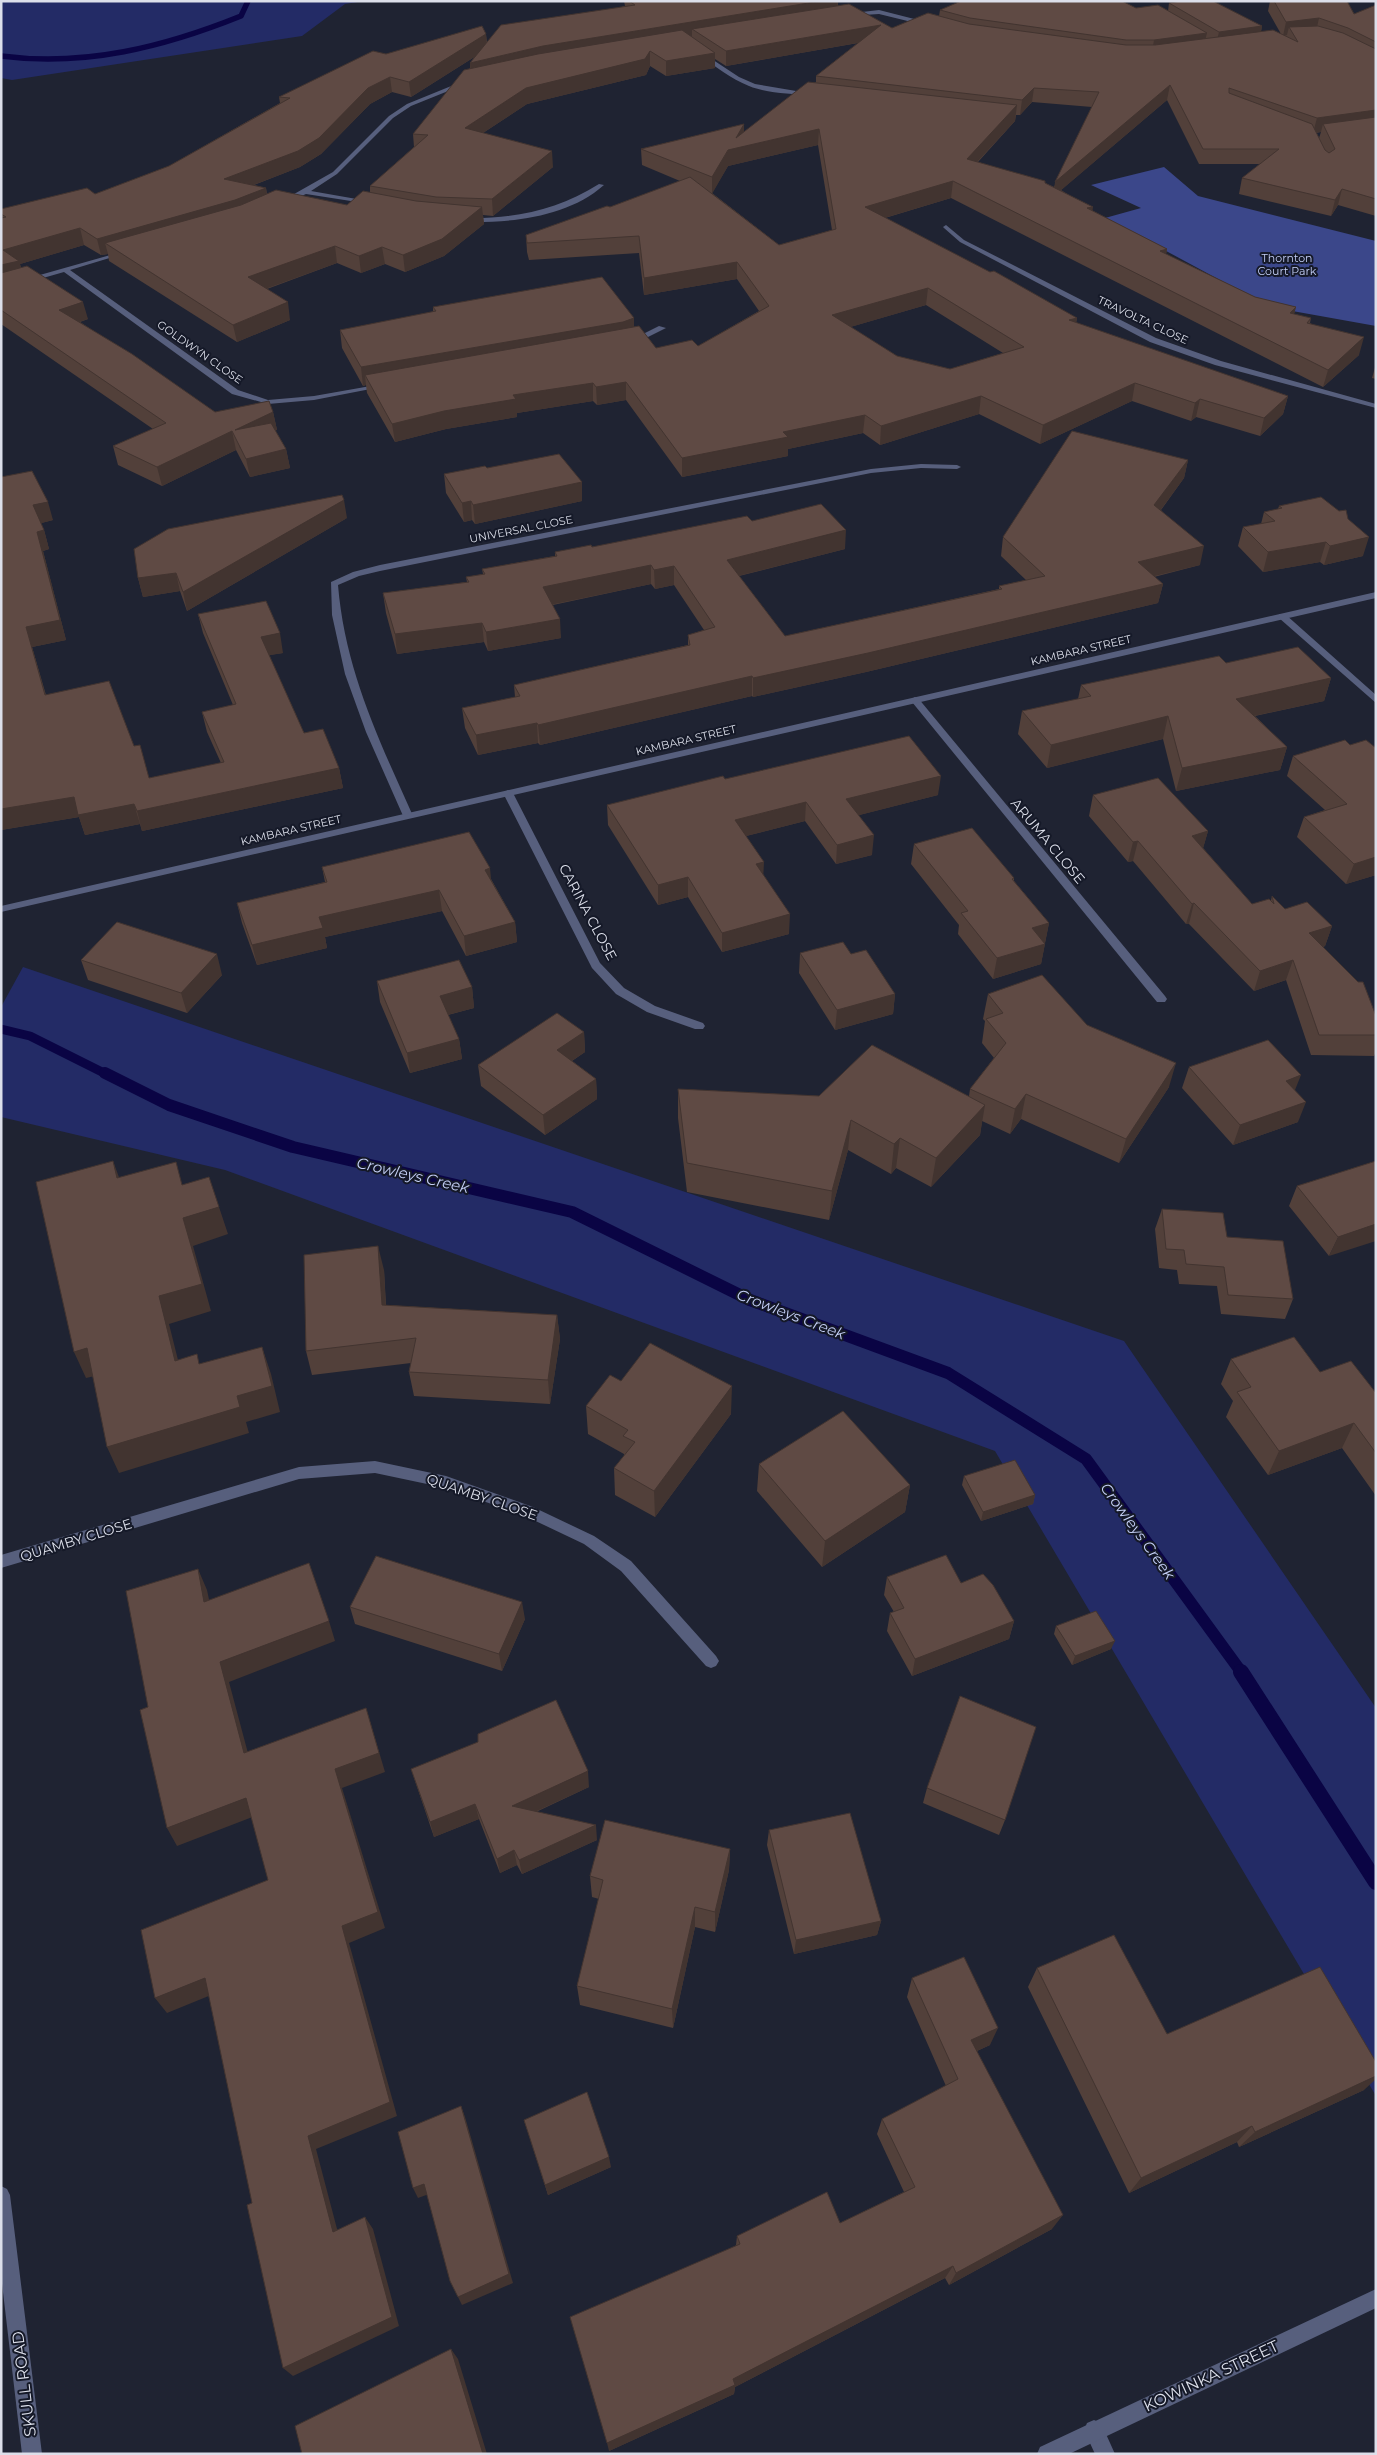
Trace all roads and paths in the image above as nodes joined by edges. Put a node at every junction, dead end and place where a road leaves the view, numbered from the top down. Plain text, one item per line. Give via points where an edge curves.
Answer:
1 (839, 16) edge
2 (938, 27) edge
3 (697, 51) edge
4 (476, 79) edge
5 (821, 95) edge
6 (601, 184) dead end
7 (305, 192) junction
8 (274, 206) edge
9 (380, 206) edge
10 (455, 220) edge
11 (946, 227) dead end
12 (130, 251) edge
13 (66, 270) junction
14 (1, 288) edge
15 (662, 328) dead end
16 (625, 344) edge
17 (392, 384) edge
18 (1376, 406) edge
19 (956, 467) dead end
20 (1376, 595) edge
21 (1282, 616) junction
22 (915, 700) junction
23 (1376, 700) edge
24 (508, 793) junction
25 (408, 816) junction
26 (1, 909) edge
27 (1161, 999) dead end
28 (699, 1026) dead end
29 (1, 1562) edge
30 (712, 1661) dead end
31 (1, 2195) edge
32 (1376, 2298) edge
33 (1094, 2430) junction
34 (32, 2454) edge
35 (1047, 2454) edge
36 (1105, 2454) edge

1 - 2 street via 880,12
3 - 5 street via 752,85
4 - 7 street via 409,105 391,117 334,173
6 - 10 street via 584,197 542,214 508,219
7 - 8 street
7 - 9 street
11 - 18 street, TRAVOLTA CLOSE via 962,241 1153,340 1218,363
12 - 13 street
13 - 14 street
13 - 17 street, GOLDWYN CLOSE via 235,392 268,402 314,398
15 - 16 street
19 - 25 street, UNIVERSAL CLOSE via 921,466 871,471 380,568 334,584 342,654 351,683
20 - 21 street, KAMBARA STREET
21 - 22 street, KAMBARA STREET
21 - 23 street
22 - 24 street, KAMBARA STREET
22 - 27 street, ARUMA CLOSE
24 - 25 street, KAMBARA STREET
24 - 28 street, CARINA CLOSE via 596,965 620,991 651,1009
25 - 26 street, KAMBARA STREET
29 - 30 street, QUAMBY CLOSE via 299,1473 375,1467 446,1482 528,1511 588,1540 626,1566
31 - 34 street, SKULL ROAD
32 - 33 street, KOWINKA STREET
33 - 35 street, KOWINKA STREET
33 - 36 street

